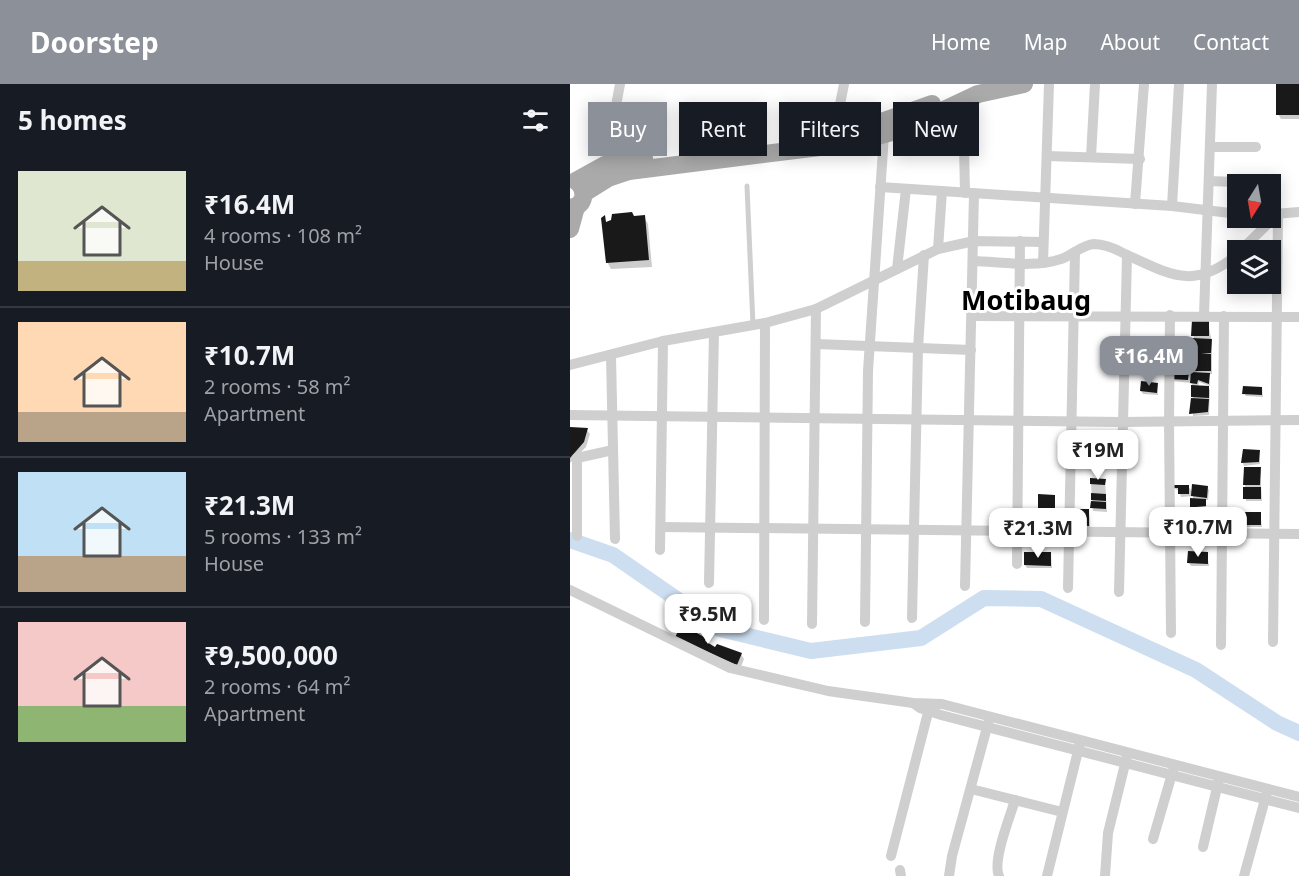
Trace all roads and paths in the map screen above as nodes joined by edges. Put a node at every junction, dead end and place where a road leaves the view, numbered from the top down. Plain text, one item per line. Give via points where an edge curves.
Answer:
1 (620, 84) edge
2 (844, 84) edge
3 (1024, 84) edge
4 (1050, 84) edge
5 (1095, 84) edge
6 (1144, 84) edge
7 (1179, 84) edge
8 (1212, 84) edge
9 (976, 89) edge
10 (840, 102) edge
11 (881, 122) edge
12 (885, 135) junction
13 (779, 142) edge
14 (1211, 147) junction
15 (1256, 147) dead end
16 (1047, 156) junction
17 (1090, 158) junction
18 (1140, 159) junction
19 (605, 165) junction
20 (1209, 181) junction
21 (1227, 182) edge
22 (747, 186) dead end
23 (880, 188) junction
24 (906, 189) junction
25 (942, 191) junction
26 (579, 192) edge
27 (970, 193) junction
28 (1045, 198) junction
29 (1135, 204) junction
30 (1172, 206) junction
31 (1208, 212) junction
32 (1299, 212) edge
33 (1227, 213) edge
34 (1281, 213) edge
35 (1261, 228) edge
36 (1274, 228) edge
37 (570, 229) edge
38 (1250, 240) edge
39 (974, 241) junction
40 (1020, 241) junction
41 (1043, 242) junction
42 (938, 249) junction
43 (1075, 252) junction
44 (924, 255) junction
45 (1127, 255) junction
46 (974, 261) junction
47 (1227, 261) edge
48 (1020, 263) junction
49 (1042, 263) junction
50 (897, 270) junction
51 (1206, 275) junction
52 (873, 281) junction
53 (816, 309) junction
54 (1125, 315) junction
55 (1170, 315) junction
56 (1204, 315) junction
57 (972, 316) junction
58 (1020, 316) junction
59 (1072, 316) junction
60 (1224, 316) junction
61 (1276, 317) junction
62 (1299, 317) edge
63 (765, 324) junction
64 (753, 325) junction
65 (714, 332) junction
66 (663, 341) junction
67 (816, 344) junction
68 (869, 345) junction
69 (918, 348) junction
70 (971, 350) junction
71 (611, 356) junction
72 (570, 365) edge
73 (570, 415) edge
74 (611, 416) junction
75 (662, 416) junction
76 (713, 417) junction
77 (970, 418) junction
78 (765, 419) junction
79 (918, 419) junction
80 (815, 420) junction
81 (867, 420) junction
82 (1019, 420) junction
83 (1072, 420) junction
84 (1277, 420) junction
85 (1299, 420) edge
86 (1222, 421) junction
87 (1122, 422) junction
88 (1169, 422) junction
89 (613, 450) junction
90 (661, 527) junction
91 (711, 528) junction
92 (764, 528) junction
93 (814, 529) junction
94 (865, 530) junction
95 (915, 530) junction
96 (967, 531) junction
97 (1018, 531) junction
98 (1069, 532) junction
99 (1119, 532) junction
100 (1169, 532) junction
101 (1222, 533) junction
102 (1275, 534) junction
103 (1299, 534) edge
104 (577, 536) dead end
105 (615, 539) dead end
106 (660, 550) dead end
107 (1017, 564) dead end
108 (709, 583) dead end
109 (965, 586) dead end
110 (1068, 588) dead end
111 (570, 590) edge
112 (1119, 591) dead end
113 (912, 618) dead end
114 (764, 620) dead end
115 (865, 622) dead end
116 (812, 624) dead end
117 (1171, 633) dead end
118 (1273, 642) dead end
119 (1221, 645) dead end
120 (929, 707) junction
121 (988, 721) junction
122 (1080, 744) junction
123 (1127, 757) junction
124 (1173, 769) junction
125 (1218, 781) junction
126 (970, 789) junction
127 (1266, 794) junction
128 (1299, 797) edge
129 (1015, 800) junction
130 (1299, 808) edge
131 (1062, 812) junction
132 (1153, 839) dead end
133 (1203, 848) dead end
134 (891, 856) dead end
135 (949, 876) edge
136 (999, 876) edge
137 (1047, 876) edge
138 (1105, 876) edge
139 (1244, 876) edge

1 - 19 street
2 - 10 street
3 - 9 main road
4 - 16 street
5 - 17 street
6 - 18 street
7 - 30 street
8 - 14 street
9 - 11 main road
9 - 12 main road via 920,122
9 - 27 street
12 - 23 street
12 - 26 main road via 638,170
13 - 19 main road
14 - 15 street
14 - 20 street
16 - 17 street
16 - 28 street
17 - 18 street
18 - 29 street
19 - 26 main road
20 - 21 street
20 - 31 street
22 - 64 lane
23 - 24 street
23 - 52 street
24 - 25 street
24 - 50 street
25 - 27 street
25 - 42 street
26 - 37 main road
27 - 28 street
27 - 39 street
28 - 29 street
28 - 41 street
29 - 30 street
30 - 31 street
31 - 33 street
31 - 51 street
32 - 34 street
35 - 38 street
36 - 61 street
39 - 40 street
39 - 42 street
39 - 46 street
40 - 41 street
40 - 48 street
41 - 49 street
42 - 44 street
43 - 45 street via 1096,244
43 - 49 street
43 - 59 street
44 - 50 street
44 - 69 street
45 - 51 street via 1177,276
45 - 54 street
46 - 48 street
46 - 57 street
47 - 51 street
48 - 49 street
48 - 58 street
50 - 52 street
51 - 56 street
52 - 53 street
52 - 68 street
53 - 63 street
53 - 67 street
54 - 55 street
54 - 59 street
54 - 87 street
55 - 56 street
55 - 88 street
56 - 60 street
57 - 58 street
57 - 70 street
58 - 59 street
58 - 82 street
59 - 83 street
60 - 61 street
60 - 86 street
61 - 62 street
61 - 84 street
63 - 64 street
63 - 78 street
64 - 65 street
65 - 66 street
65 - 76 street
66 - 71 street
66 - 75 street
67 - 68 street
67 - 80 street
68 - 69 street
68 - 81 street
69 - 70 street
69 - 79 street
70 - 77 street
71 - 72 street
71 - 74 street
73 - 74 street
74 - 75 street
74 - 89 street
75 - 76 street
75 - 90 street
76 - 78 street
76 - 91 street
77 - 79 street
77 - 82 street
77 - 96 street
78 - 80 street
78 - 92 street
79 - 81 street
79 - 95 street
80 - 81 street
80 - 93 street
81 - 94 street
82 - 83 street
82 - 97 street
83 - 87 street
83 - 98 street
84 - 85 street
84 - 86 street
84 - 102 street
86 - 88 street
86 - 101 street
87 - 88 street
87 - 99 street
88 - 100 street
89 - 104 street via 577,458
89 - 105 street
90 - 91 street
90 - 106 street
91 - 92 street
91 - 108 street
92 - 93 street
92 - 114 street
93 - 94 street
93 - 116 street
94 - 95 street
94 - 115 street
95 - 96 street
95 - 113 street
96 - 97 street
96 - 109 street
97 - 98 street
97 - 107 street
98 - 99 street
98 - 110 street
99 - 100 street
99 - 112 street
100 - 101 street
100 - 117 street
101 - 102 street
101 - 119 street
102 - 103 street
102 - 118 street
111 - 120 street via 730,668 828,691
120 - 121 street
120 - 134 street
121 - 122 street
121 - 126 street
122 - 123 street
122 - 131 street
123 - 124 street
123 - 138 street via 1106,845
124 - 125 street
124 - 132 street
125 - 127 street
125 - 133 street
126 - 129 street
126 - 135 street
127 - 128 street
127 - 130 street
127 - 139 street
129 - 131 street
129 - 136 street via 996,870
131 - 137 street

